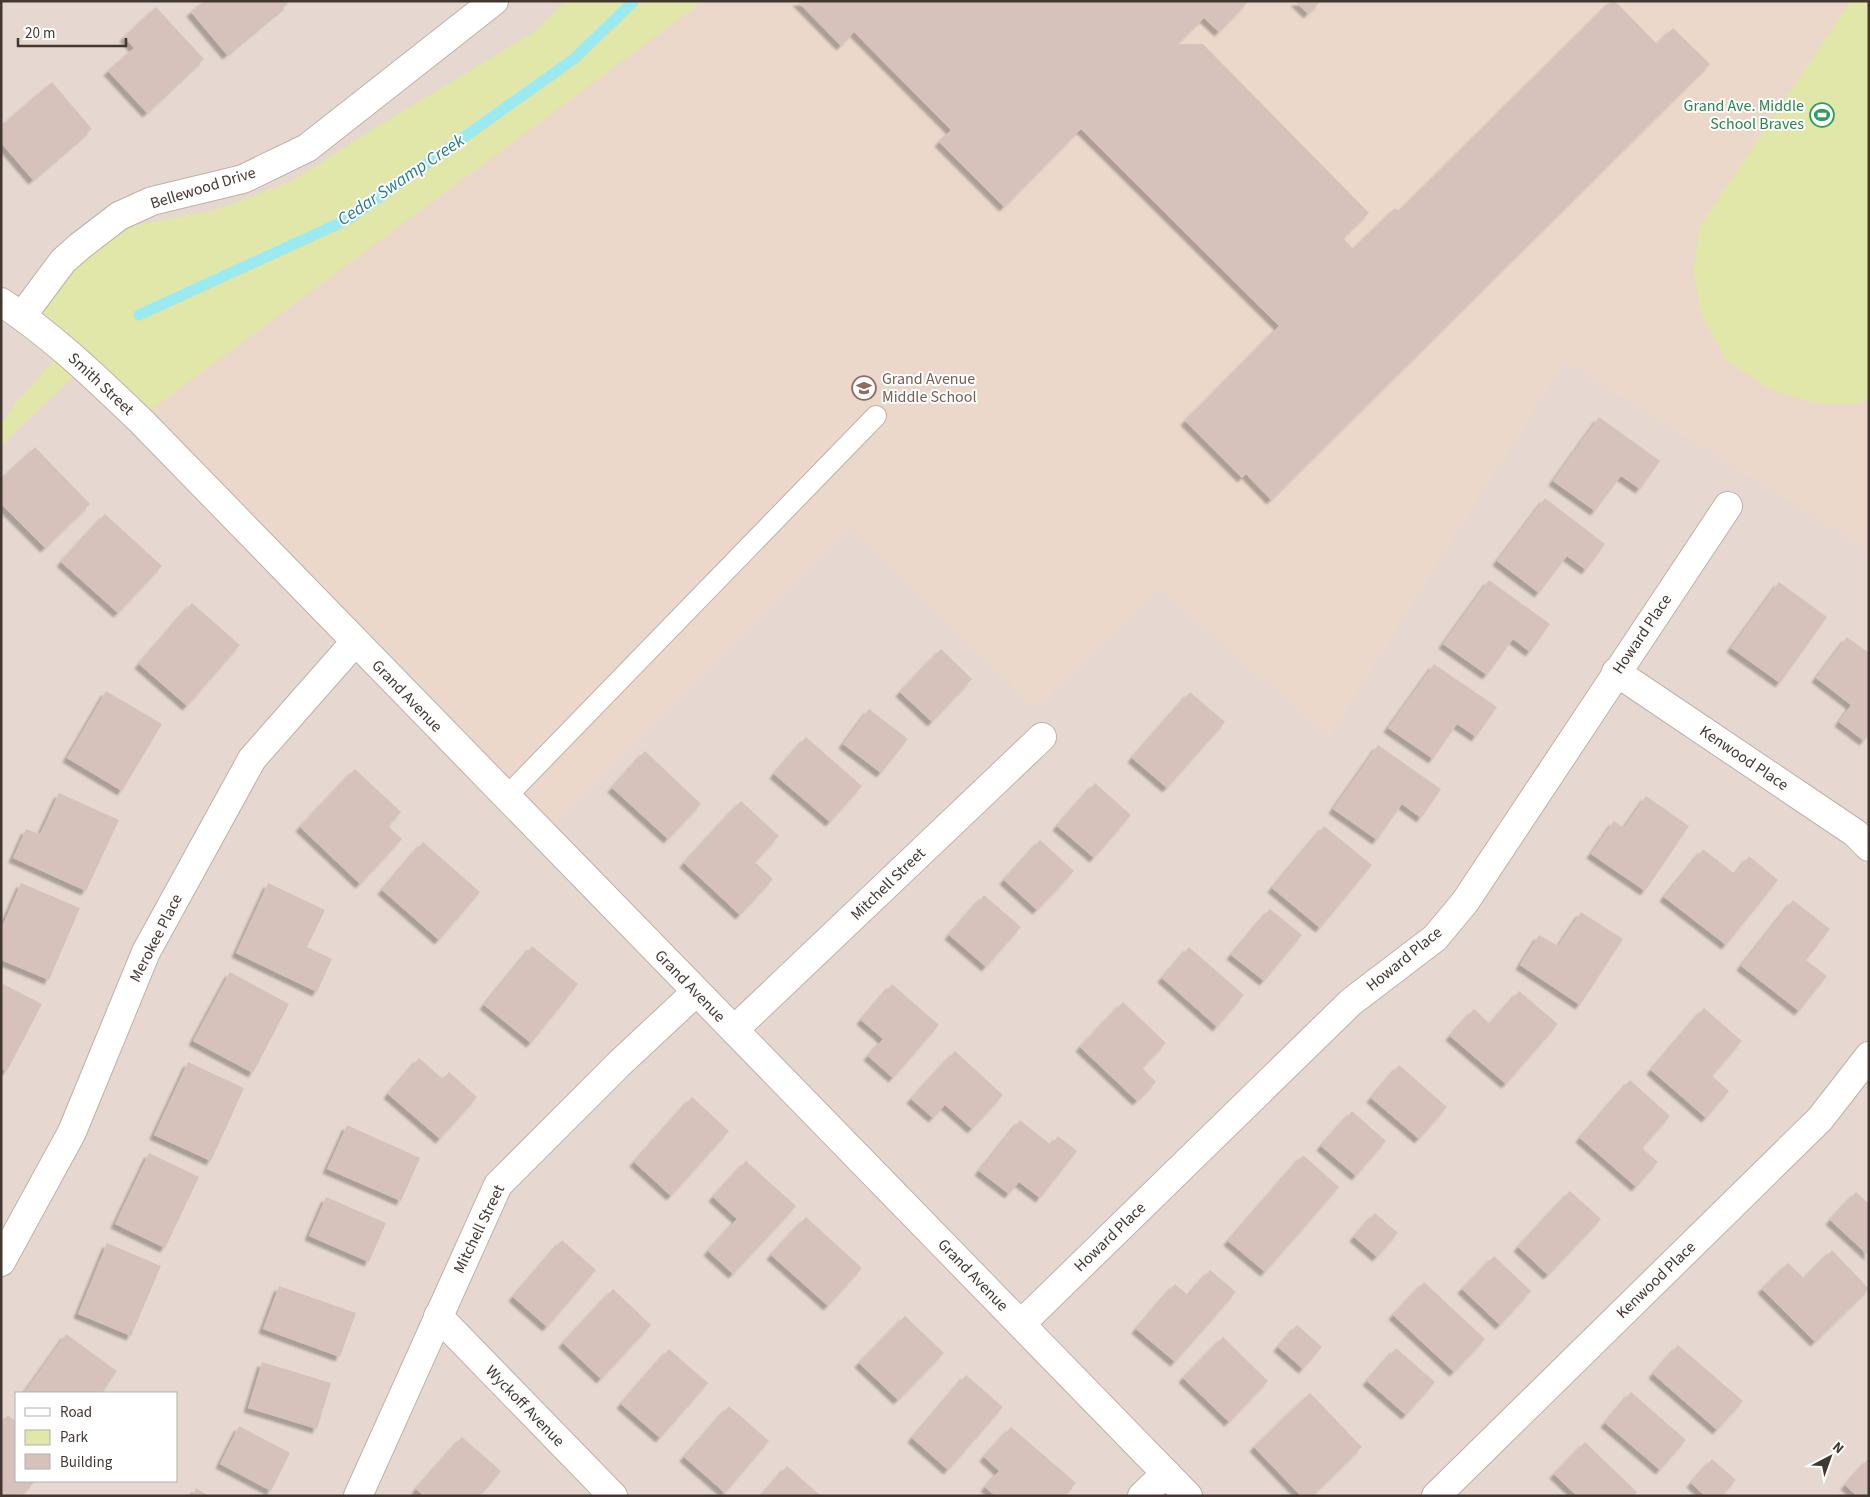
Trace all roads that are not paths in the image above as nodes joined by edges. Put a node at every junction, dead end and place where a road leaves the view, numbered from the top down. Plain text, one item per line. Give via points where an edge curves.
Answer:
1 (494, 1) edge
2 (12, 309) edge
3 (876, 416) dead end
4 (192, 476) joint
5 (1728, 506) dead end
6 (355, 642) junction
7 (1616, 672) junction
8 (1042, 737) dead end
9 (506, 797) junction
10 (1869, 847) edge
11 (696, 992) junction
12 (734, 1030) junction
13 (1869, 1056) edge
14 (1, 1262) edge
15 (438, 1316) junction
16 (1021, 1324) junction
17 (1166, 1473) junction
18 (358, 1496) edge
19 (613, 1496) edge
20 (1142, 1496) edge
21 (1188, 1496) edge
22 (1436, 1496) edge

1 - 2 street, Bellewood Drive via 307,148 243,179 152,202 119,216 80,246
2 - 4 street, Smith Street via 70,354 142,422
3 - 9 lane
4 - 6 street, Grand Avenue
5 - 7 street, Howard Place
6 - 9 street, Grand Avenue
6 - 14 street, Merokee Place via 252,759 146,952 72,1132
7 - 10 street, Kenwood Place via 1855,833
7 - 16 street, Howard Place via 1465,902 1435,938 1351,1002
8 - 12 street, Mitchell Street
9 - 11 street, Grand Avenue
11 - 12 street, Grand Avenue
11 - 15 street, Mitchell Street via 498,1185
12 - 16 street, Grand Avenue
13 - 22 street, Kenwood Place via 1820,1119
15 - 18 street, Mitchell Street
15 - 19 street, Wyckoff Avenue
16 - 17 street, Grand Avenue
17 - 20 street
17 - 21 street, Grand Avenue

